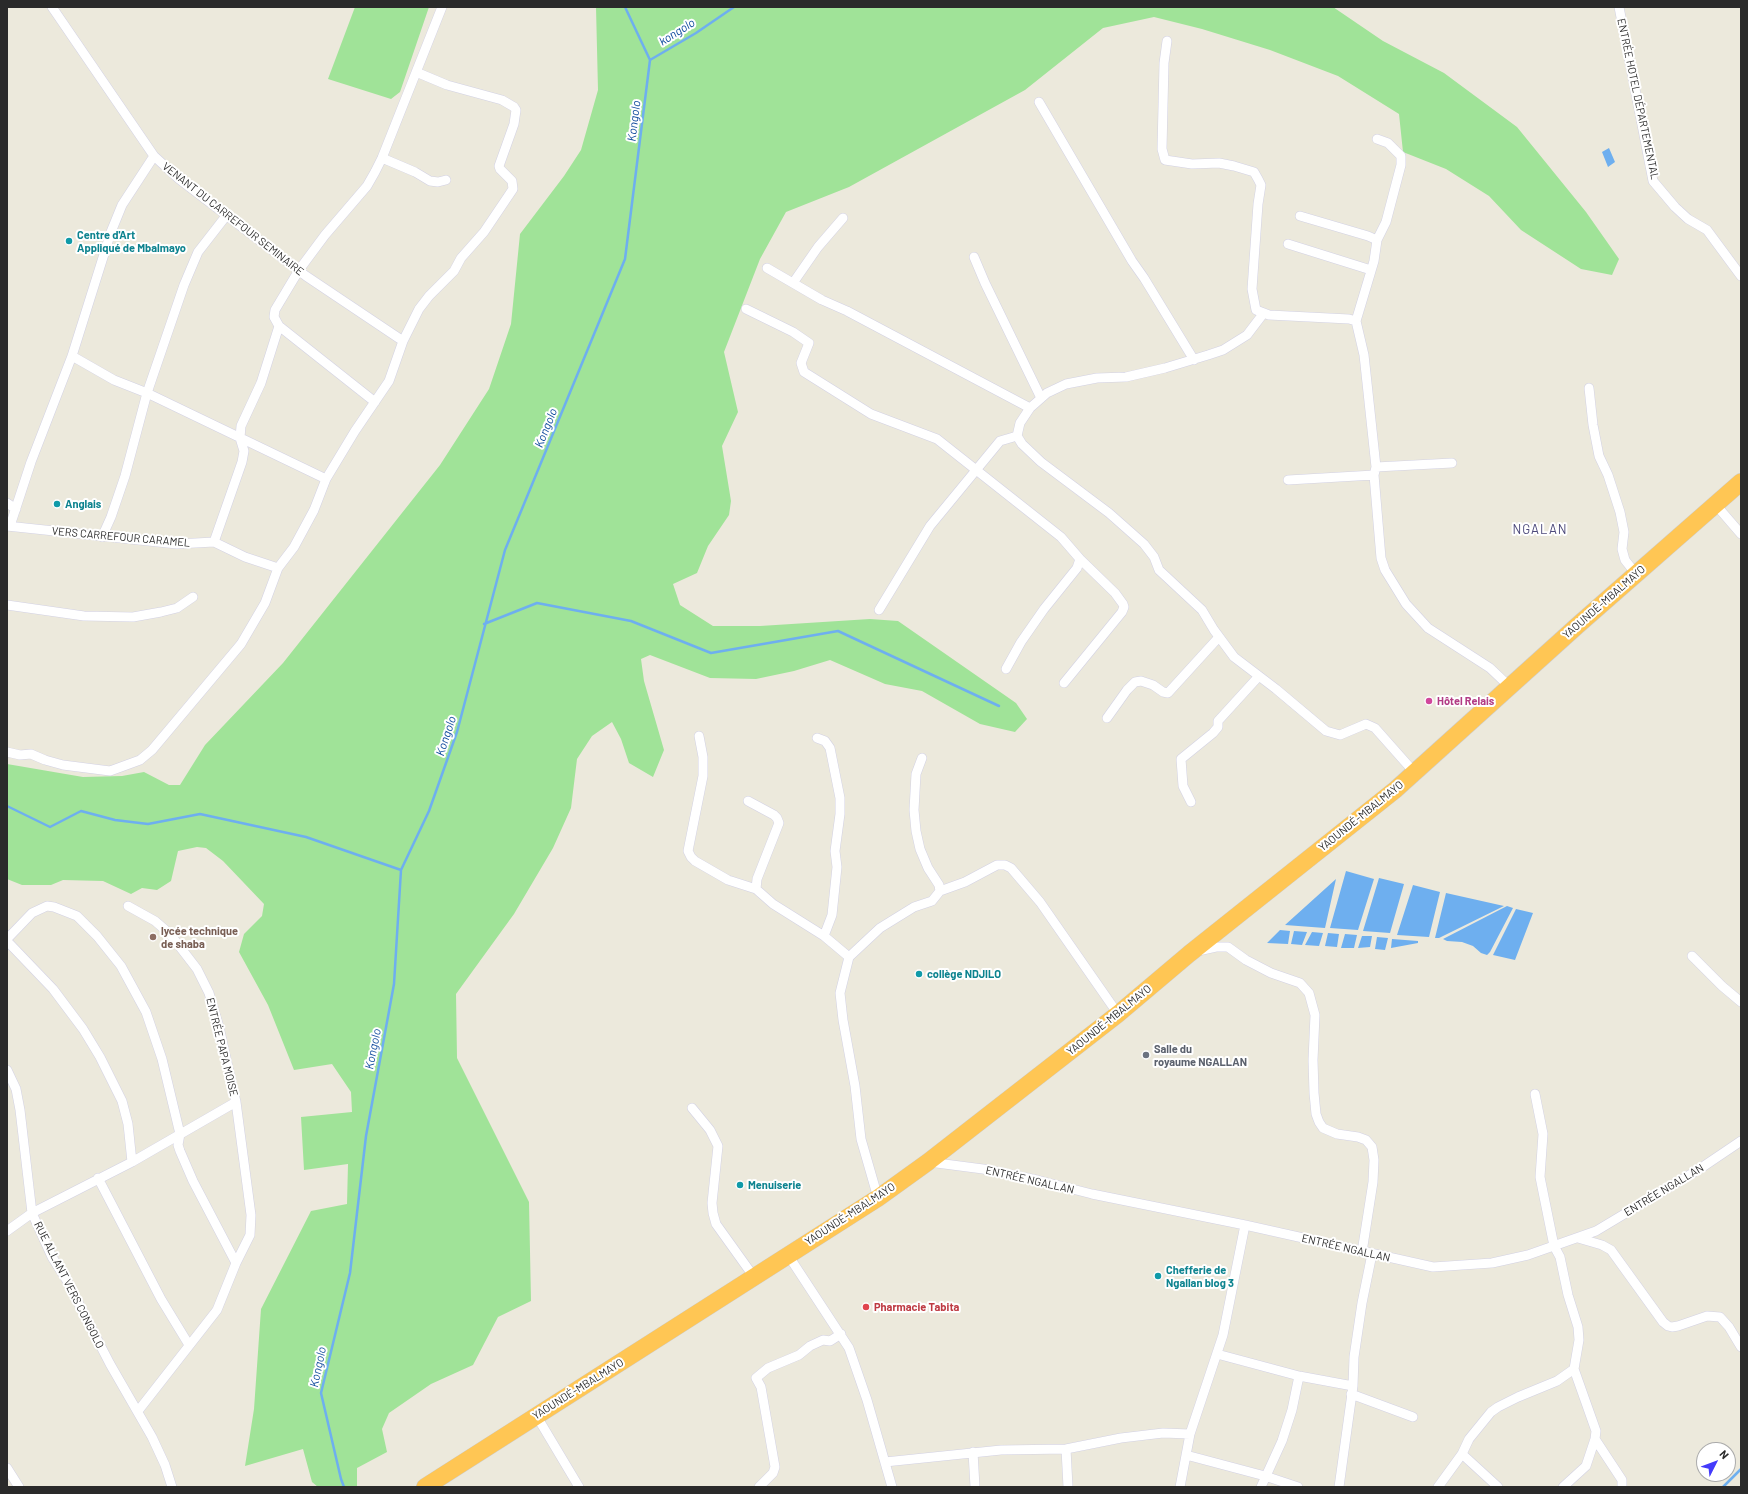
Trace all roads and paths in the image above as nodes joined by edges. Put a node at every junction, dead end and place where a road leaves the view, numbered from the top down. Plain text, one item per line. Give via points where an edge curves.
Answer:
1 (52, 7) edge
2 (442, 7) edge
3 (1619, 7) edge
4 (1167, 41) dead end
5 (416, 72) junction
6 (1039, 102) dead end
7 (1377, 139) dead end
8 (154, 156) junction
9 (382, 158) junction
10 (446, 180) dead end
11 (226, 216) junction
12 (1300, 216) dead end
13 (843, 218) dead end
14 (1377, 240) junction
15 (1288, 244) dead end
16 (974, 257) dead end
17 (767, 268) dead end
18 (299, 270) junction
19 (1371, 270) junction
20 (1741, 276) edge
21 (793, 283) junction
22 (746, 309) dead end
23 (1263, 314) junction
24 (1356, 321) junction
25 (279, 326) junction
26 (403, 341) junction
27 (72, 356) junction
28 (1194, 360) junction
29 (1589, 388) dead end
30 (147, 393) junction
31 (1041, 398) junction
32 (375, 402) junction
33 (1030, 408) junction
34 (1017, 436) junction
35 (240, 438) junction
36 (1452, 463) dead end
37 (976, 469) junction
38 (1375, 471) junction
39 (326, 479) junction
40 (1288, 480) dead end
41 (1741, 482) edge
42 (7, 503) edge
43 (1716, 505) junction
44 (16, 509) junction
45 (9, 526) edge
46 (1741, 534) edge
47 (102, 537) junction
48 (214, 542) junction
49 (1080, 559) junction
50 (278, 568) junction
51 (1636, 574) junction
52 (193, 597) dead end
53 (7, 605) edge
54 (879, 610) dead end
55 (1219, 637) junction
56 (1006, 669) dead end
57 (1259, 676) junction
58 (1064, 683) dead end
59 (1510, 687) junction
60 (1106, 718) dead end
61 (699, 736) dead end
62 (817, 738) dead end
63 (7, 752) edge
64 (922, 758) dead end
65 (1414, 772) junction
66 (748, 801) dead end
67 (1191, 802) dead end
68 (756, 889) junction
69 (940, 891) junction
70 (128, 906) dead end
71 (11, 928) edge
72 (824, 936) junction
73 (7, 940) edge
74 (1189, 954) junction
75 (1692, 956) dead end
76 (849, 957) junction
77 (1741, 1002) edge
78 (1118, 1014) junction
79 (7, 1070) edge
80 (1535, 1094) dead end
81 (236, 1102) junction
82 (692, 1108) dead end
83 (180, 1134) junction
84 (1741, 1141) edge
85 (132, 1162) junction
86 (928, 1162) junction
87 (98, 1178) junction
88 (878, 1198) junction
89 (32, 1213) junction
90 (1245, 1225) junction
91 (7, 1231) edge
92 (1578, 1238) junction
93 (1554, 1246) junction
94 (1362, 1252) junction
95 (1372, 1254) junction
96 (788, 1255) junction
97 (236, 1263) junction
98 (754, 1277) junction
99 (841, 1334) junction
100 (189, 1345) junction
101 (1741, 1347) edge
102 (1217, 1354) junction
103 (1574, 1369) junction
104 (1299, 1376) junction
105 (1352, 1390) junction
106 (138, 1411) junction
107 (536, 1415) junction
108 (1413, 1417) dead end
109 (1190, 1434) junction
110 (1595, 1439) junction
111 (1066, 1449) junction
112 (973, 1452) junction
113 (1462, 1454) junction
114 (1186, 1455) junction
115 (885, 1462) junction
116 (7, 1468) edge
117 (1265, 1476) junction
118 (19, 1487) edge
119 (172, 1487) edge
120 (425, 1487) edge
121 (579, 1487) edge
122 (759, 1487) edge
123 (892, 1487) edge
124 (975, 1487) edge
125 (1068, 1487) edge
126 (1180, 1487) edge
127 (1261, 1487) edge
128 (1298, 1487) edge
129 (1339, 1487) edge
130 (1438, 1487) edge
131 (1498, 1487) edge
132 (1563, 1487) edge
133 (1622, 1487) edge

1 - 8 street, VENANT DU CARREFOUR SEMINAIRE
2 - 5 street
3 - 20 street, ENTRÉE HOTEL DÉPARTEMENTAL via 1653,181 1684,215 1707,230
4 - 23 street via 1162,149 1165,160 1192,164 1219,163 1254,172 1261,185 1252,289 1256,310
5 - 9 street
5 - 26 street via 447,85 502,100 514,107 514,124 500,169 514,186 484,232 461,258 454,271 419,309
6 - 28 street via 1132,262
7 - 14 street via 1388,143 1402,156 1386,222
8 - 11 street, VENANT DU CARREFOUR SEMINAIRE
8 - 27 street via 122,205
9 - 10 street via 430,181
9 - 18 street via 367,186
11 - 18 street, VENANT DU CARREFOUR SEMINAIRE
11 - 30 street via 198,252
12 - 14 street
13 - 21 street via 818,247
14 - 19 street
15 - 19 street
16 - 31 street
17 - 21 street
18 - 25 street via 275,310 274,317
18 - 26 street, VENANT DU CARREFOUR SEMINAIRE
19 - 24 street
21 - 33 street
22 - 37 street via 793,332 809,343 801,363 804,372 871,414 937,439
23 - 24 street
23 - 28 street via 1247,335 1223,350
24 - 38 street via 1364,356
25 - 32 street
25 - 35 street via 261,383 241,426
26 - 32 street via 389,381
27 - 30 street via 114,380
27 - 44 street via 31,462
28 - 31 street via 1126,377 1097,378 1066,384
29 - 51 street via 1599,456 1620,512 1624,532 1622,549
30 - 35 street
30 - 47 street via 125,476
31 - 33 street
32 - 39 street
33 - 34 street via 1020,423
34 - 37 street via 1000,441
34 - 55 street via 1041,462 1109,513 1144,544 1154,557 1159,570 1202,610
35 - 39 street
35 - 48 street via 244,451 242,462
36 - 38 street
37 - 49 street via 1061,537
37 - 54 street via 930,526
38 - 40 street
38 - 59 street via 1381,558 1395,588 1428,628 1490,668
39 - 50 street via 314,510 294,547
41 - 43 highway, YAOUNDÉ-MBALMAYO
42 - 44 street
43 - 46 street
43 - 51 highway, YAOUNDÉ-MBALMAYO
44 - 45 street
45 - 47 street, VERS CARREFOUR CARAMEL
47 - 48 street, VERS CARREFOUR CARAMEL via 177,544
48 - 50 street, VERS CARREFOUR CARAMEL via 245,557
49 - 56 street via 1077,568 1021,642
49 - 58 street via 1115,593 1124,604 1124,608
50 - 63 street via 265,602 241,644 152,750 140,760 110,771 63,765 31,754
51 - 59 highway, YAOUNDÉ-MBALMAYO
52 - 53 street via 177,608 132,617 84,616
55 - 57 street via 1234,657
55 - 60 street via 1168,693 1153,685 1135,682
57 - 65 street via 1326,731 1340,734 1366,724 1375,728
57 - 67 street via 1218,721 1218,727 1213,734 1181,759 1183,786
59 - 65 highway, YAOUNDÉ-MBALMAYO
61 - 68 street via 703,757 702,776 688,851 695,861 721,876
62 - 72 street via 825,741 830,748 840,798 832,915
64 - 69 street via 916,774 916,831 920,849
65 - 74 highway, YAOUNDÉ-MBALMAYO via 1395,790
66 - 68 street via 777,818 779,823 757,879
68 - 72 street via 774,904
69 - 76 street via 932,901 914,907 880,928
69 - 78 street via 965,882 997,865 1011,868 1040,902
70 - 81 street, ENTRÉE PAPA MOISE via 155,921 170,934 197,969 209,993 219,1027
71 - 73 street
71 - 83 street via 38,908 47,906 77,916 97,936 121,966 146,1012 162,1059
72 - 76 street
73 - 85 street via 53,989 100,1057 122,1101 128,1124
74 - 78 highway, YAOUNDÉ-MBALMAYO
74 - 94 street via 1216,947 1228,947 1271,973 1300,983 1309,992 1315,1015 1314,1093 1319,1122 1323,1128 1337,1134 1358,1136 1372,1147 1373,1182
75 - 77 street
76 - 88 street via 840,993 843,1020 861,1139
78 - 86 highway, YAOUNDÉ-MBALMAYO
79 - 89 street, RUE ALLANT VERS CONGOLO via 16,1088 20,1110
80 - 93 street via 1543,1134 1540,1177
81 - 83 street
81 - 97 street, ENTRÉE PAPA MOISE via 252,1226
82 - 98 street via 710,1130 718,1146 712,1203 716,1224
83 - 85 street
83 - 97 street via 178,1145 192,1181
84 - 92 street, ENTRÉE NGALLAN via 1629,1212
85 - 87 street
86 - 88 highway, YAOUNDÉ-MBALMAYO
86 - 90 street, ENTRÉE NGALLAN via 983,1169
87 - 89 street
87 - 100 street via 161,1299
88 - 96 highway, YAOUNDÉ-MBALMAYO
89 - 91 street
89 - 106 street, RUE ALLANT VERS CONGOLO via 52,1257
90 - 94 street, ENTRÉE NGALLAN
90 - 102 street via 1231,1299
92 - 93 street, ENTRÉE NGALLAN
92 - 101 street via 1611,1250 1668,1326 1678,1326 1707,1316 1720,1317
93 - 95 street, ENTRÉE NGALLAN via 1492,1263 1433,1267
93 - 103 street via 1560,1256 1578,1327
94 - 95 street, ENTRÉE NGALLAN
95 - 105 street via 1362,1303
96 - 98 highway, YAOUNDÉ-MBALMAYO
96 - 99 street
97 - 100 street, ENTRÉE PAPA MOISE via 217,1310
98 - 107 highway, YAOUNDÉ-MBALMAYO
99 - 115 street via 849,1348 865,1392
99 - 122 street via 830,1341 823,1340 810,1346 800,1355 768,1368 756,1378 761,1387 775,1467 773,1473
100 - 106 street, ENTRÉE PAPA MOISE
102 - 104 street
102 - 109 street
103 - 110 street via 1596,1431
103 - 113 street via 1557,1381 1491,1412 1469,1438
104 - 105 street
104 - 117 street via 1282,1440
105 - 108 street
105 - 129 street
106 - 119 street, RUE ALLANT VERS CONGOLO via 159,1450
107 - 120 highway, YAOUNDÉ-MBALMAYO
107 - 121 street
109 - 111 street via 1163,1433 1129,1437
109 - 114 street
110 - 132 street via 1586,1466
110 - 133 street via 1622,1480
111 - 112 street
111 - 125 street
112 - 115 street
112 - 124 street
113 - 130 street
113 - 131 street
114 - 117 street
114 - 126 street
115 - 123 street
116 - 118 street
117 - 127 street
117 - 128 street

